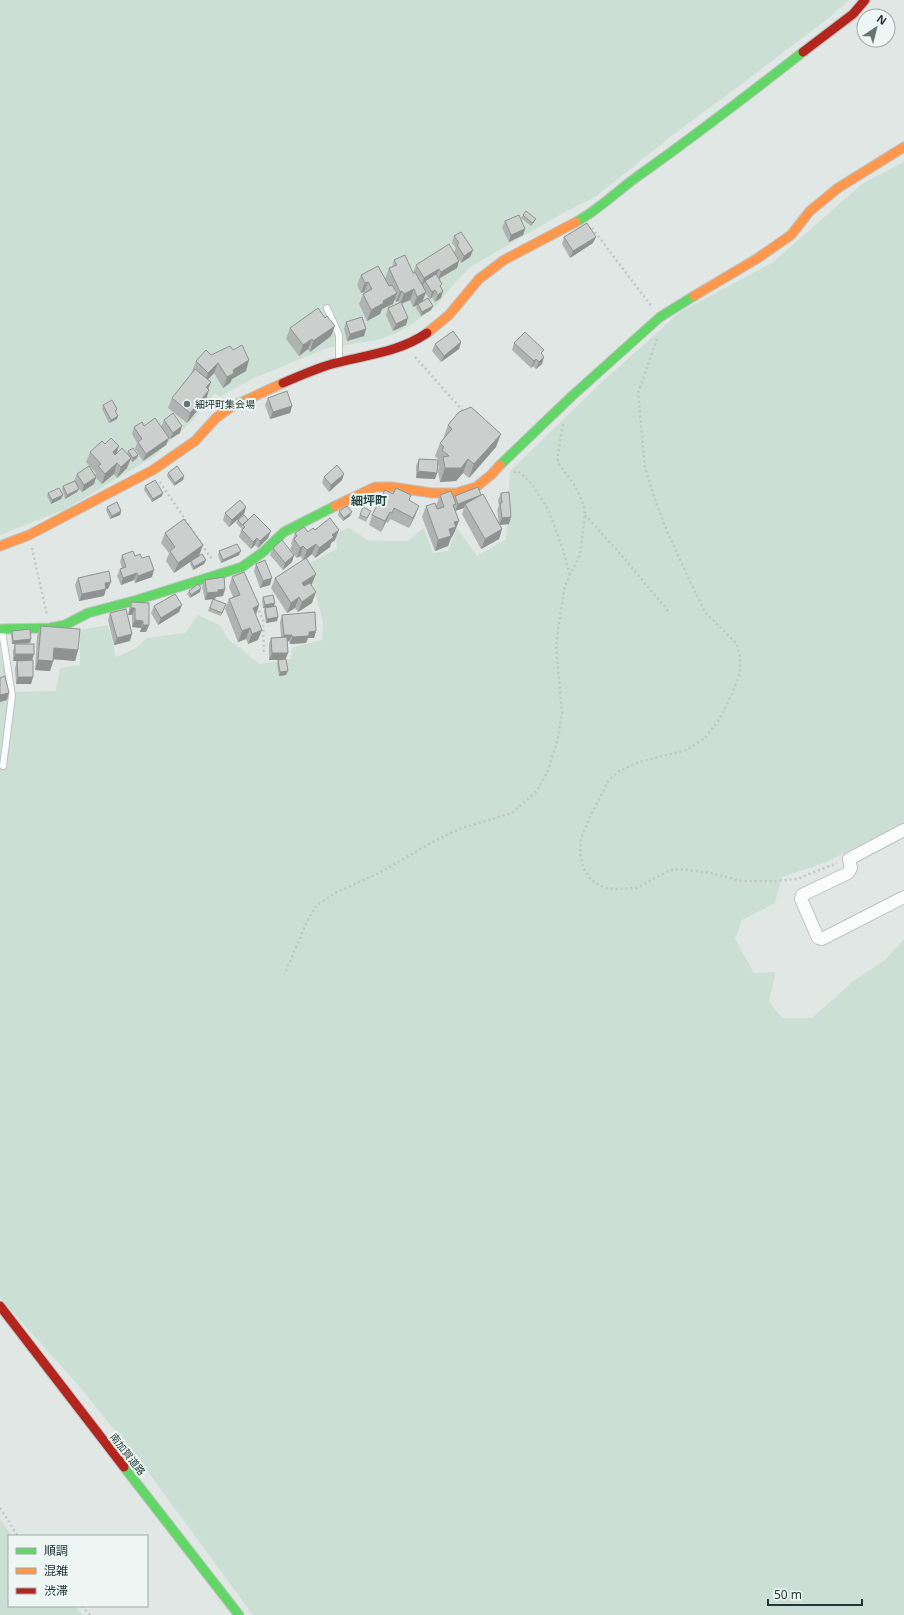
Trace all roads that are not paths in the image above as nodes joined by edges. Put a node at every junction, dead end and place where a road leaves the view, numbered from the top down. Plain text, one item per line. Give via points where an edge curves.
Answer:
1 (865, 0) edge
2 (904, 147) edge
3 (327, 308) dead end
4 (339, 362) junction
5 (0, 546) edge
6 (2, 629) joint
7 (3, 766) dead end
8 (904, 830) edge
9 (904, 897) edge
10 (0, 1306) edge
11 (239, 1615) edge

1 - 4 street via 847,19 584,218 504,260 485,274 449,315 426,334 394,350
2 - 6 street via 838,188 810,211 791,235 657,320 476,487 456,493 375,487 284,532 242,567 88,614 65,625 50,628
3 - 4 lane via 339,335
4 - 5 street via 309,372 231,407 216,418 195,441 153,470 29,535
6 - 7 lane via 12,696
8 - 9 street via 849,859 851,868 848,873 802,895 806,912 818,938 822,939
10 - 11 street, 南加賀道路

